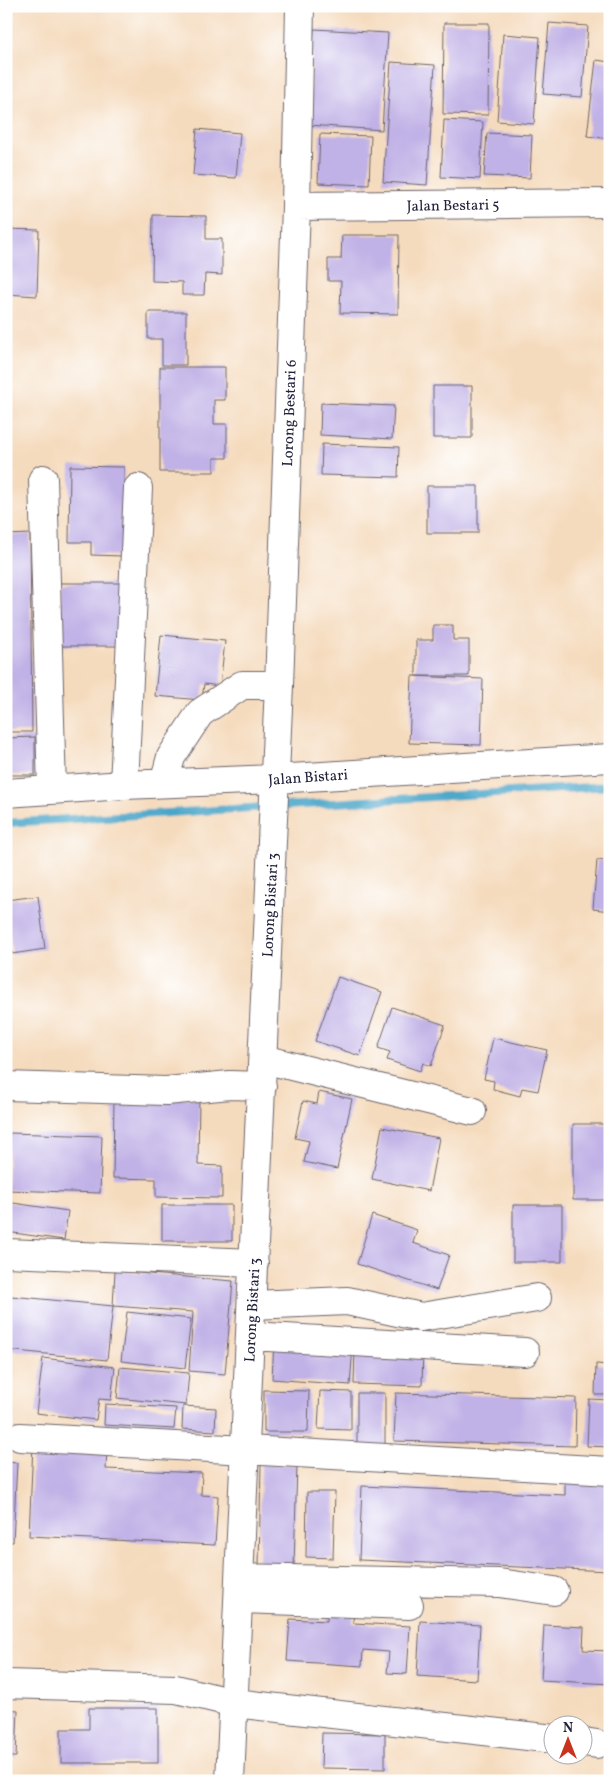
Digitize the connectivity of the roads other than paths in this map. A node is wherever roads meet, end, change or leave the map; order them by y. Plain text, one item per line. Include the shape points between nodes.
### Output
1 (300, 15) edge
2 (610, 203) edge
3 (296, 206) junction
4 (43, 479) dead end
5 (138, 488) dead end
6 (279, 685) junction
7 (610, 758) edge
8 (164, 784) junction
9 (124, 785) junction
10 (52, 790) junction
11 (275, 790) junction
12 (6, 793) edge
13 (263, 1059) junction
14 (6, 1086) edge
15 (262, 1086) junction
16 (472, 1111) dead end
17 (6, 1253) edge
18 (254, 1262) junction
19 (537, 1298) dead end
20 (252, 1305) junction
21 (251, 1336) junction
22 (525, 1352) dead end
23 (20, 1437) dead end
24 (246, 1450) junction
25 (610, 1471) edge
26 (240, 1589) junction
27 (554, 1590) dead end
28 (409, 1606) dead end
29 (6, 1684) edge
30 (234, 1703) junction
31 (544, 1738) edge
32 (230, 1781) edge

1 - 3 street, Lorong Bestari 6
2 - 3 street, Jalan Bestari 5
3 - 6 street, Lorong Bestari 6
4 - 10 street
5 - 9 street
6 - 8 street via 242,685 200,713 171,757
6 - 11 street, Lorong Bestari 6
7 - 11 street, Jalan Bistari
8 - 9 street, Jalan Bistari
8 - 11 street, Jalan Bistari
9 - 10 street, Jalan Bistari
10 - 12 street, Jalan Bistari
11 - 13 street, Lorong Bistari 3
13 - 15 street, Lorong Bistari 3
13 - 16 street
14 - 15 street via 166,1091 230,1085
15 - 18 street, Lorong Bistari 3
17 - 18 street
18 - 20 street, Lorong Bistari 3
19 - 20 street via 421,1317 347,1301
20 - 21 street, Lorong Bistari 3
21 - 22 street
21 - 24 street, Lorong Bistari 3
23 - 24 street
24 - 25 street
24 - 26 street, Lorong Bistari 3
26 - 27 street via 499,1583
26 - 28 street
26 - 30 street, Lorong Bistari 3
29 - 30 street via 176,1689
30 - 31 street
30 - 32 street, Lorong Bistari 3

